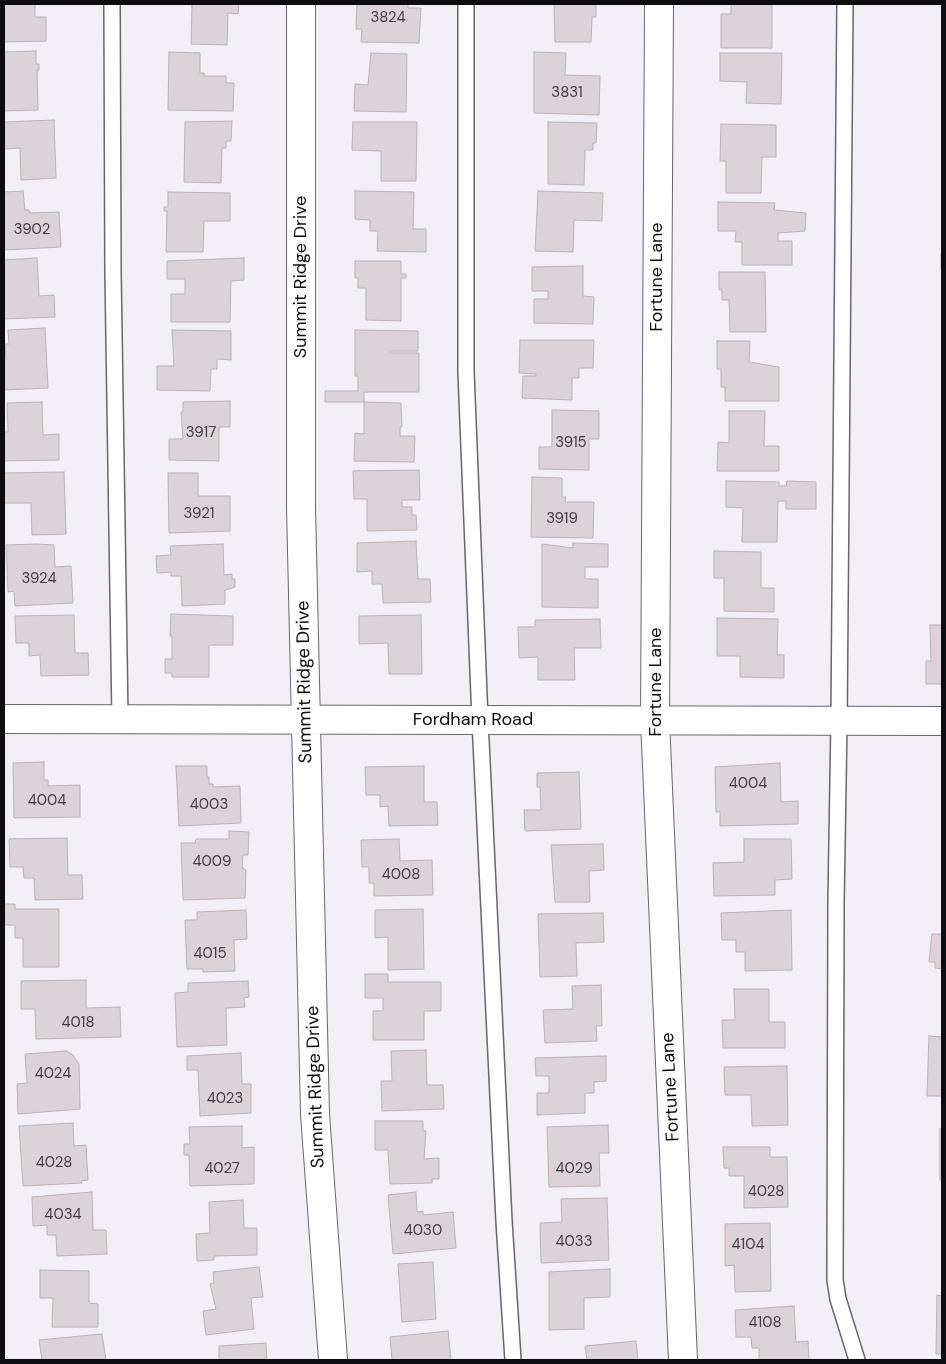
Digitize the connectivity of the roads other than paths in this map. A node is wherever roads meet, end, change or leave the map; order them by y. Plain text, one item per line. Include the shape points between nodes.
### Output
1 (112, 4) edge
2 (301, 4) edge
3 (466, 4) edge
4 (659, 4) edge
5 (844, 4) edge
6 (4, 719) edge
7 (120, 719) junction
8 (306, 719) junction
9 (480, 720) junction
10 (655, 720) junction
11 (839, 721) junction
12 (942, 721) edge
13 (333, 1360) edge
14 (512, 1360) edge
15 (683, 1360) edge
16 (857, 1360) edge

1 - 7 lane
2 - 8 street, Summit Ridge Drive via 301,508
3 - 9 lane via 466,372
4 - 10 street, Fortune Lane
5 - 11 lane
6 - 7 street, Fordham Road
7 - 8 street, Fordham Road
8 - 9 street, Fordham Road
8 - 13 street, Summit Ridge Drive via 315,1114
9 - 10 street, Fordham Road
9 - 14 lane
10 - 11 street, Fordham Road
10 - 15 street, Fortune Lane
11 - 12 street, Fordham Road
11 - 16 lane via 835,1280

